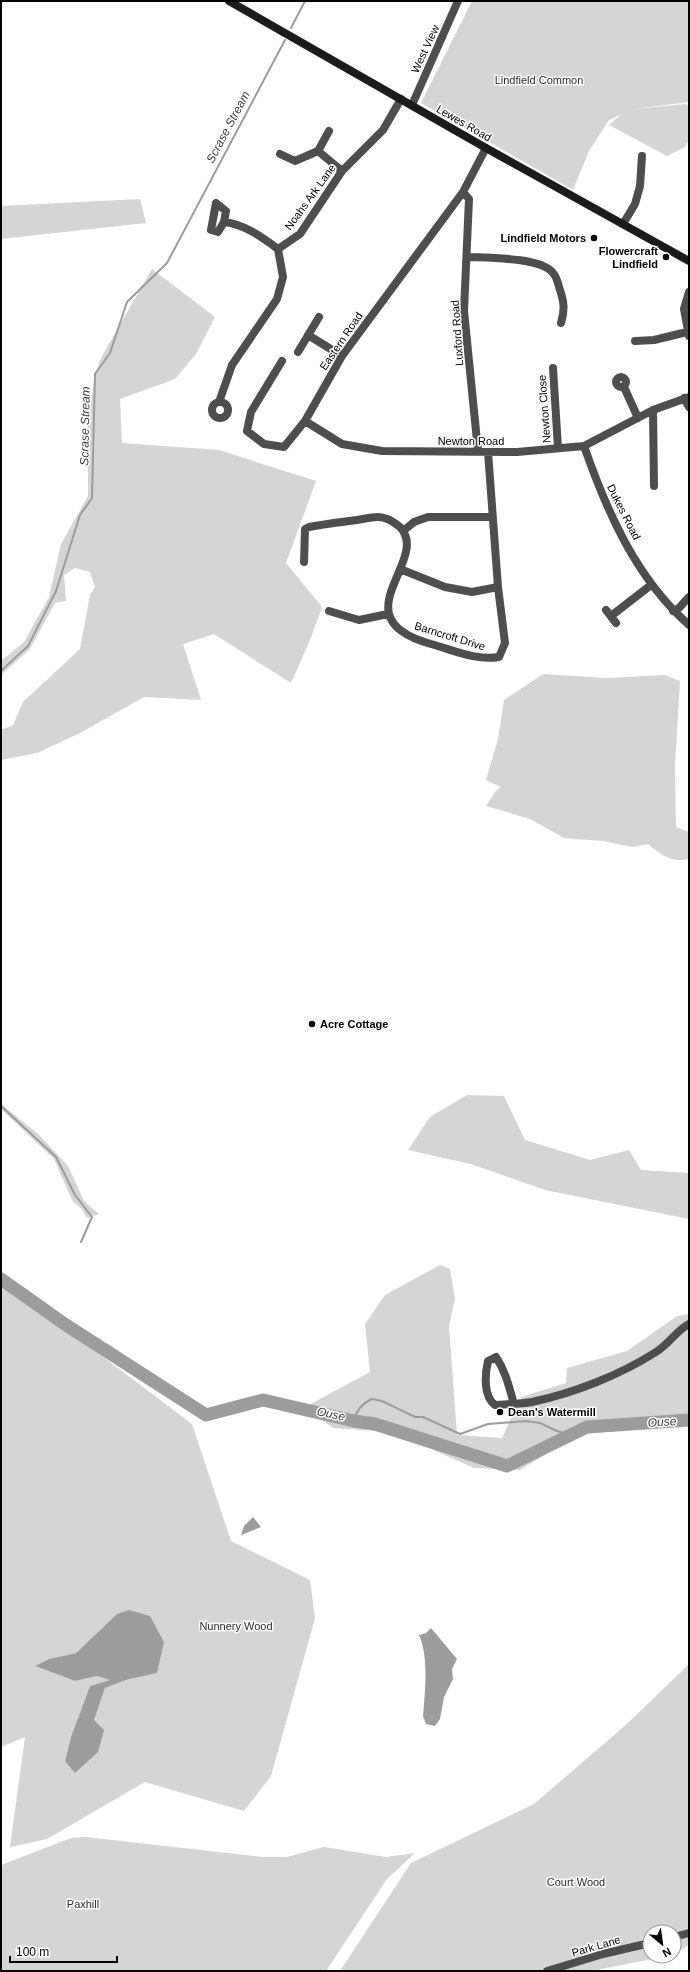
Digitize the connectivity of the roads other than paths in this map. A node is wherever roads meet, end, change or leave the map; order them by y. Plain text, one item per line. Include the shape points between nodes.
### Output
1 (229, 1) edge
2 (458, 1) edge
3 (401, 99) junction
4 (412, 105) junction
5 (329, 131) dead end
6 (486, 148) junction
7 (318, 151) junction
8 (280, 154) dead end
9 (639, 159) dead end
10 (342, 171) junction
11 (463, 192) junction
12 (224, 222) dead end
13 (623, 224) junction
14 (278, 249) junction
15 (467, 257) junction
16 (689, 261) edge
17 (689, 292) edge
18 (319, 317) dead end
19 (561, 323) dead end
20 (688, 334) edge
21 (308, 335) junction
22 (635, 341) dead end
23 (298, 352) dead end
24 (342, 356) junction
25 (282, 361) dead end
26 (552, 368) dead end
27 (624, 387) dead end
28 (687, 398) edge
29 (219, 402) dead end
30 (689, 407) edge
31 (653, 410) junction
32 (638, 418) junction
33 (305, 421) junction
34 (584, 446) junction
35 (558, 448) junction
36 (478, 452) junction
37 (488, 452) junction
38 (654, 486) dead end
39 (492, 517) junction
40 (403, 531) junction
41 (304, 562) dead end
42 (400, 569) junction
43 (651, 585) junction
44 (498, 587) junction
45 (689, 597) edge
46 (329, 611) dead end
47 (677, 612) junction
48 (388, 614) junction
49 (611, 616) dead end
50 (689, 625) edge
51 (689, 1324) edge
52 (514, 1404) junction
53 (642, 1945) edge
54 (547, 1971) edge

1 - 3 main road, Lewes Road
2 - 4 street, West View
3 - 4 main road, Lewes Road
3 - 10 street, Noahs Ark Lane via 383,130
4 - 6 main road, Lewes Road
5 - 7 street
6 - 11 street, Eastern Road
6 - 13 main road, Lewes Road
7 - 8 street via 295,161
7 - 10 street
9 - 13 street via 640,186 635,204
10 - 14 street, Noahs Ark Lane via 300,234
11 - 15 street, Luxford Road via 469,199
11 - 24 street, Eastern Road
12 - 14 street via 233,223 262,236
13 - 16 main road, Lewes Road
14 - 29 street via 283,277 277,299 232,365
15 - 19 street via 518,260 545,266 556,278 564,305
15 - 36 street, Luxford Road via 464,311
17 - 20 street via 684,309
18 - 21 street
20 - 22 street
21 - 23 street
21 - 24 street
24 - 33 street, Eastern Road
25 - 33 street, Eastern Road via 251,412 247,431 264,444 284,447
26 - 35 street, Newton Close
27 - 32 street
28 - 30 street
28 - 31 street, Newton Road
31 - 32 street, Newton Road
31 - 38 street
32 - 34 street, Newton Road
33 - 36 street, Newton Road via 342,444 382,451
34 - 35 street, Newton Road
34 - 43 street, Dukes Road via 597,484 616,526
35 - 37 street, Newton Road
36 - 37 street, Newton Road
37 - 39 street, Barncroft Drive
39 - 40 street via 428,517 414,522
39 - 44 street, Barncroft Drive
40 - 41 street via 395,522 379,517 308,527
40 - 42 street via 406,540
42 - 44 street via 445,587 472,592
42 - 48 street via 392,591
43 - 47 street, Dukes Road
43 - 49 street
44 - 48 street, Barncroft Drive via 505,643 499,656 486,659 418,640 402,632 393,624
45 - 47 street
46 - 48 street via 359,620
47 - 50 street, Dukes Road
51 - 52 street via 658,1350 625,1369 551,1396
52 - 52 street via 495,1405 490,1401 486,1388 486,1370 488,1361 496,1357
53 - 54 street, Park Lane

